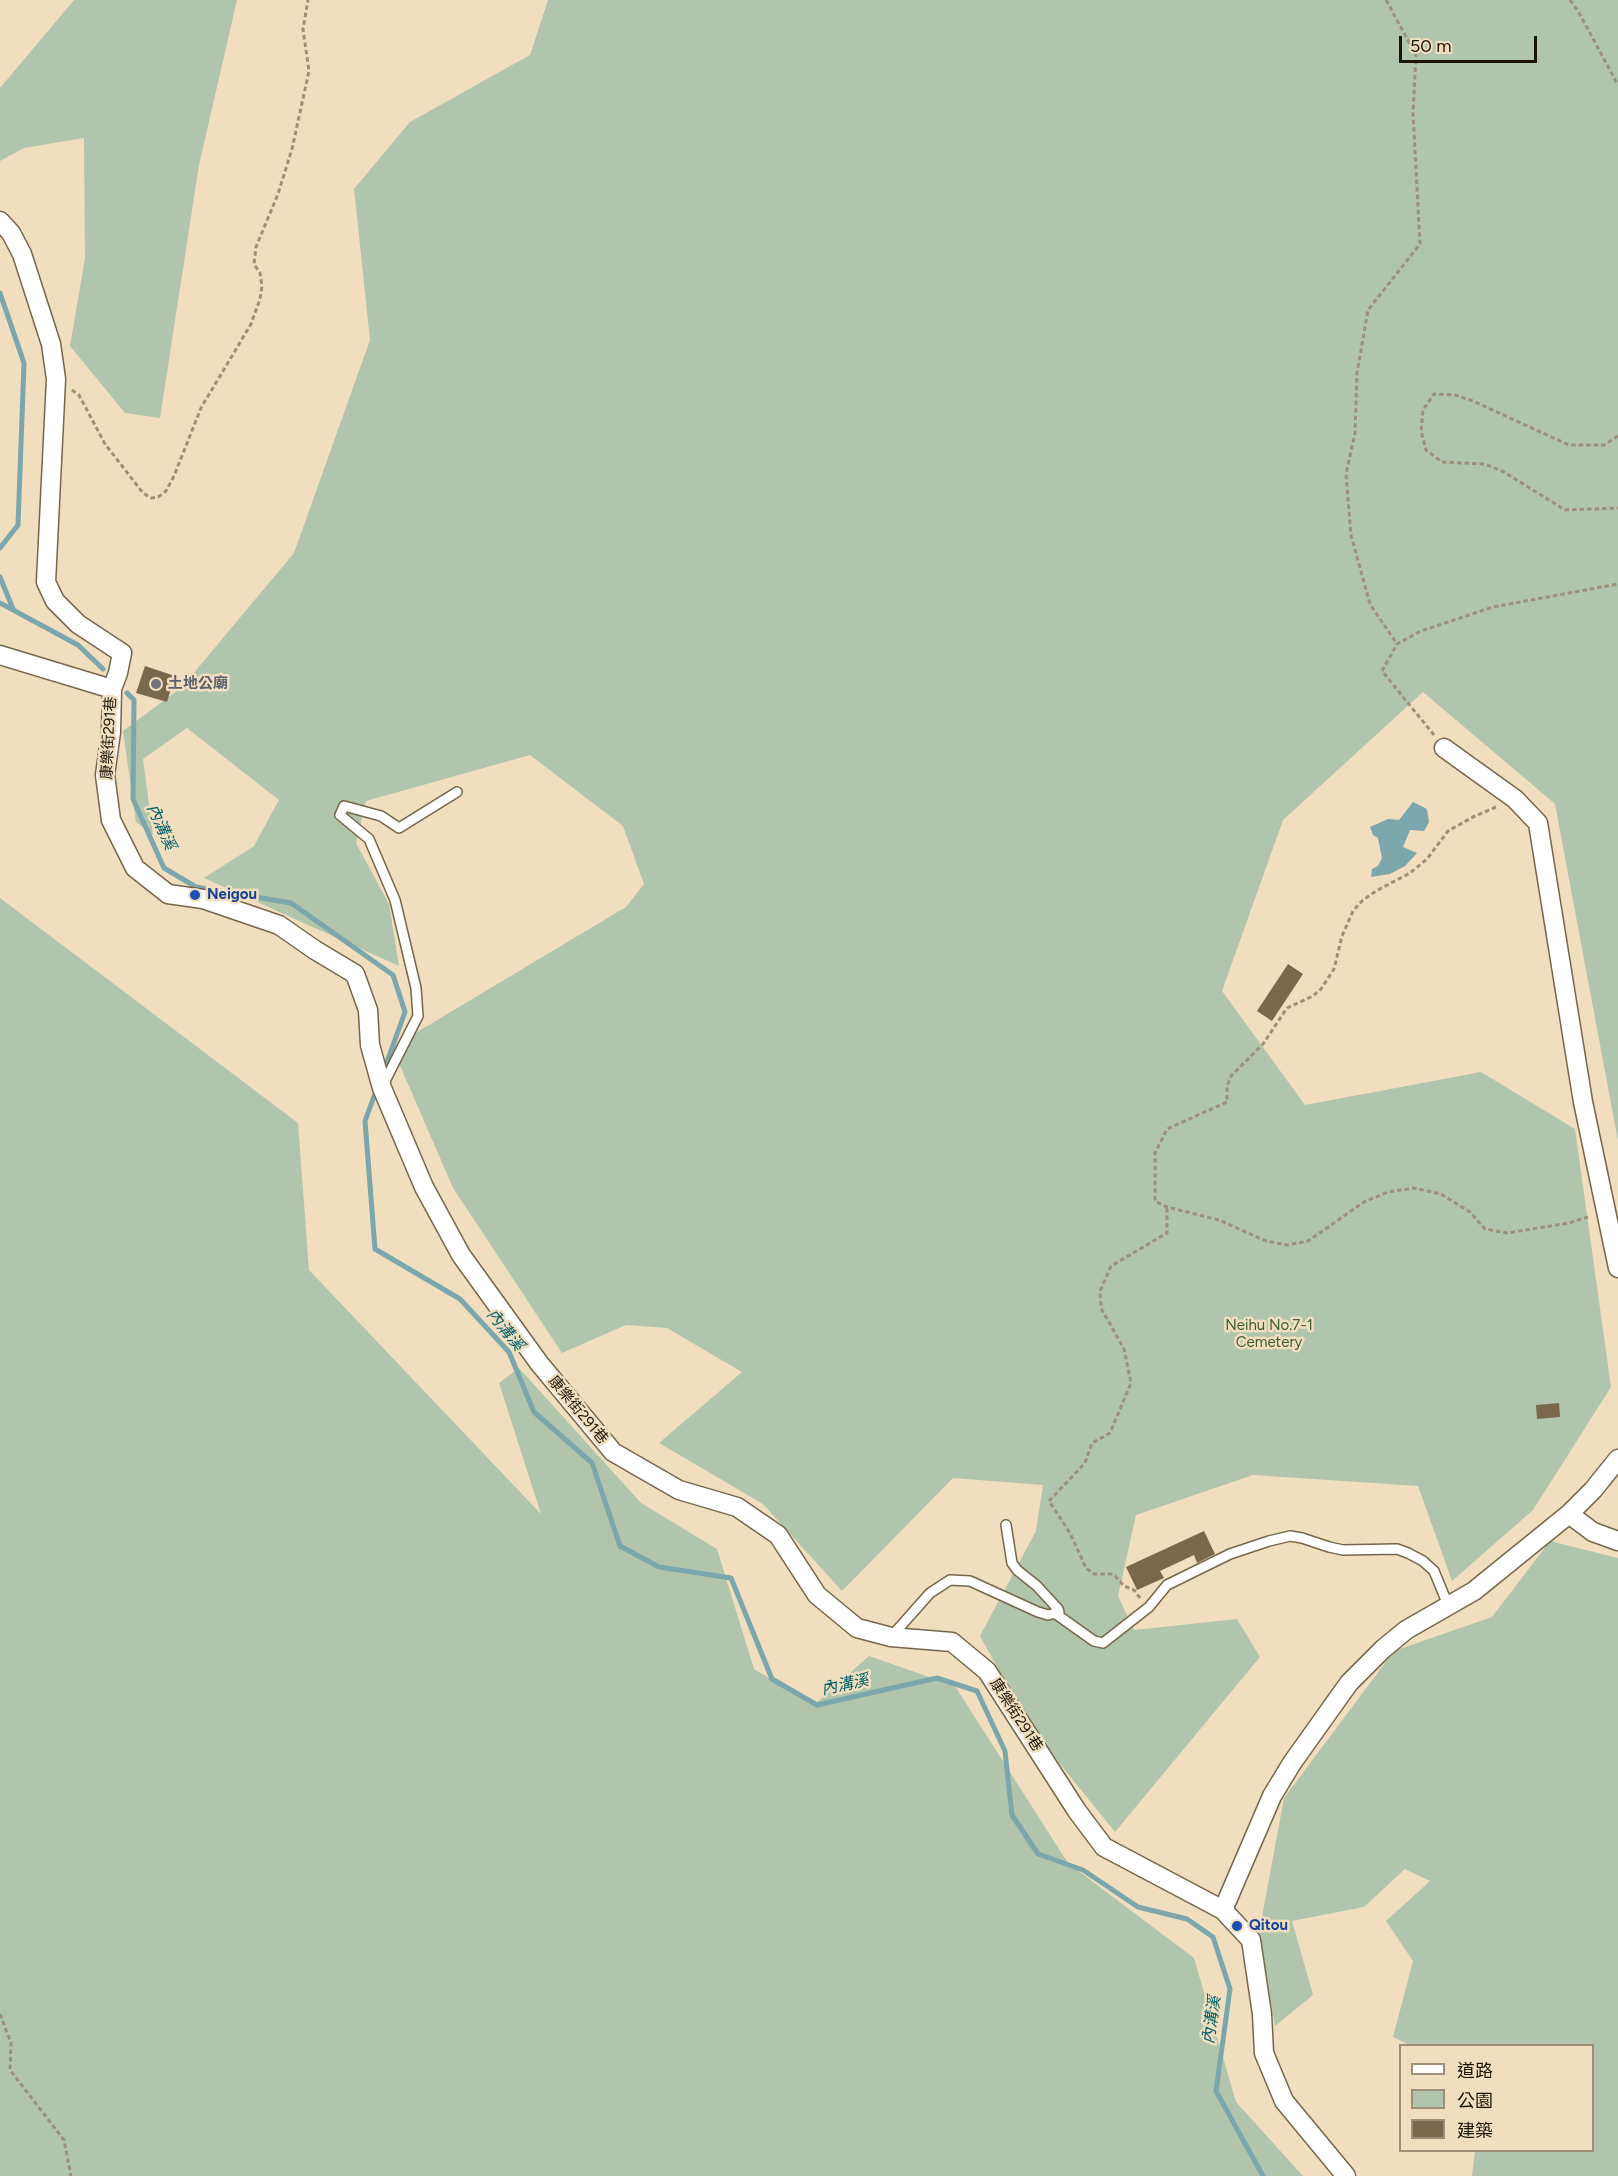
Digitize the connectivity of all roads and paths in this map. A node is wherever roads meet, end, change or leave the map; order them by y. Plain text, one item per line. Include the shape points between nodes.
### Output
1 (308, 0) edge
2 (1386, 0) edge
3 (1570, 0) edge
4 (1618, 85) edge
5 (0, 221) edge
6 (56, 379) junction
7 (1618, 436) edge
8 (1618, 508) edge
9 (1618, 584) edge
10 (1397, 644) junction
11 (0, 655) edge
12 (112, 688) junction
13 (1444, 748) joint
14 (457, 792) dead end
15 (1515, 800) junction
16 (382, 1088) junction
17 (1167, 1206) junction
18 (1606, 1210) junction
19 (1618, 1268) edge
20 (1618, 1459) edge
21 (1569, 1514) junction
22 (1006, 1525) dead end
23 (1618, 1541) edge
24 (1167, 1585) junction
25 (1448, 1605) junction
26 (1056, 1614) junction
27 (891, 1637) junction
28 (1223, 1910) junction
29 (0, 2014) edge
30 (71, 2176) edge
31 (1346, 2176) edge

1 - 6 path via 303,29 309,71 292,149 256,247 254,264 260,273 260,299 251,324 201,408 166,491 151,498 143,493 105,444 79,395
2 - 10 path via 1416,55 1413,113 1419,244 1368,310 1357,372 1355,433 1346,474 1351,535 1370,604
3 - 4 path
5 - 6 street via 22,254 51,344
6 - 12 street via 46,582 55,601 78,624 122,653
7 - 8 path via 1604,446 1569,445 1473,401 1434,394 1423,410 1421,431 1426,450 1442,462 1485,464 1503,471 1565,510
9 - 10 path via 1493,607 1421,631
10 - 13 path via 1382,671
11 - 12 street, 康樂街291巷
12 - 16 street, 康樂街291巷 via 105,775 111,820 135,867 168,894 203,899 279,925 355,974 368,1010 370,1045
13 - 15 street
14 - 16 lane via 399,828 381,816 344,806 340,815 369,839 395,900 416,988 418,1016
15 - 17 path via 1448,831 1427,859 1363,900 1353,911 1334,969 1321,989 1287,1008 1263,1044 1231,1076 1227,1102 1167,1129 1155,1153 1155,1201
15 - 18 street via 1538,823 1583,1102
16 - 27 street, 康樂街291巷 via 424,1187 461,1255 539,1363 613,1452 679,1490 736,1507 778,1535 818,1596 857,1628
17 - 18 path via 1287,1245 1308,1241 1364,1202 1388,1192 1414,1188 1441,1194 1470,1212 1485,1229 1507,1233 1569,1223
17 - 24 path via 1167,1233 1111,1266 1100,1290 1101,1308 1124,1349 1131,1383 1110,1433 1092,1443 1084,1463 1049,1501 1086,1568 1094,1574 1115,1576 1139,1598
18 - 19 street
20 - 21 street
21 - 23 street via 1593,1532
21 - 25 street via 1474,1591
22 - 26 lane via 1012,1563 1058,1609
24 - 25 lane via 1230,1554 1290,1536 1343,1550 1397,1549 1408,1553 1434,1571
24 - 26 lane via 1149,1606 1103,1643 1094,1641
25 - 28 street via 1383,1648 1349,1683 1272,1796
26 - 27 lane via 1038,1612 970,1581 950,1580 930,1593
27 - 28 street, 康樂街291巷 via 952,1642 987,1671 1104,1847
28 - 31 street, 康樂街291巷 via 1251,1940 1264,2053 1284,2101
29 - 30 path via 11,2043 10,2070 64,2140

